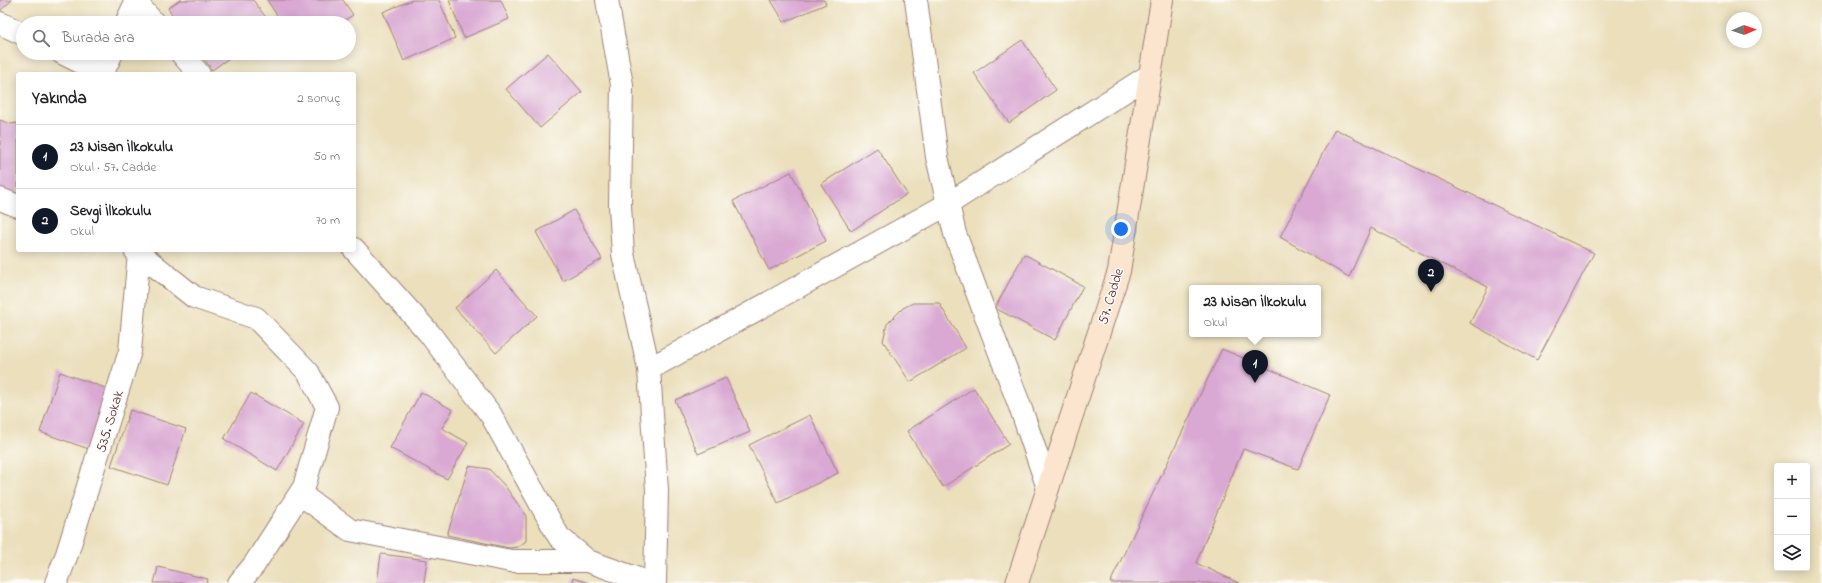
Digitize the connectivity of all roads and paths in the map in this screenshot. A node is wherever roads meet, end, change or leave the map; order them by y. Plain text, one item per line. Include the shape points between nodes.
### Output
1 (607, 0) edge
2 (916, 0) edge
3 (1162, 0) edge
4 (137, 1) edge
5 (130, 16) edge
6 (149, 16) edge
7 (0, 22) edge
8 (16, 30) edge
9 (75, 60) edge
10 (109, 60) edge
11 (187, 60) edge
12 (98, 72) edge
13 (103, 72) edge
14 (197, 72) edge
15 (1150, 75) junction
16 (0, 199) edge
17 (948, 204) junction
18 (16, 205) edge
19 (356, 251) edge
20 (137, 252) edge
21 (138, 252) edge
22 (649, 369) junction
23 (1048, 488) junction
24 (300, 494) junction
25 (588, 560) junction
26 (56, 583) edge
27 (239, 583) edge
28 (650, 583) edge
29 (655, 583) edge
30 (1017, 583) edge

1 - 22 street via 622,85 620,206 623,254
2 - 17 street via 937,157
3 - 15 street, 57. Cadde
4 - 5 street
4 - 6 street
7 - 8 street
9 - 12 street
10 - 13 street
11 - 14 street
15 - 17 street
15 - 23 street, 57. Cadde via 1119,271
16 - 18 street
17 - 22 street
17 - 23 street via 955,234
19 - 25 street via 429,333 486,409 559,537
20 - 26 street, 535. Sokak via 130,351
21 - 24 street via 194,297 256,318 308,372 328,407
22 - 29 street via 657,490
23 - 30 street, 57. Cadde
24 - 25 street via 350,530 511,560
24 - 27 street
25 - 28 street

